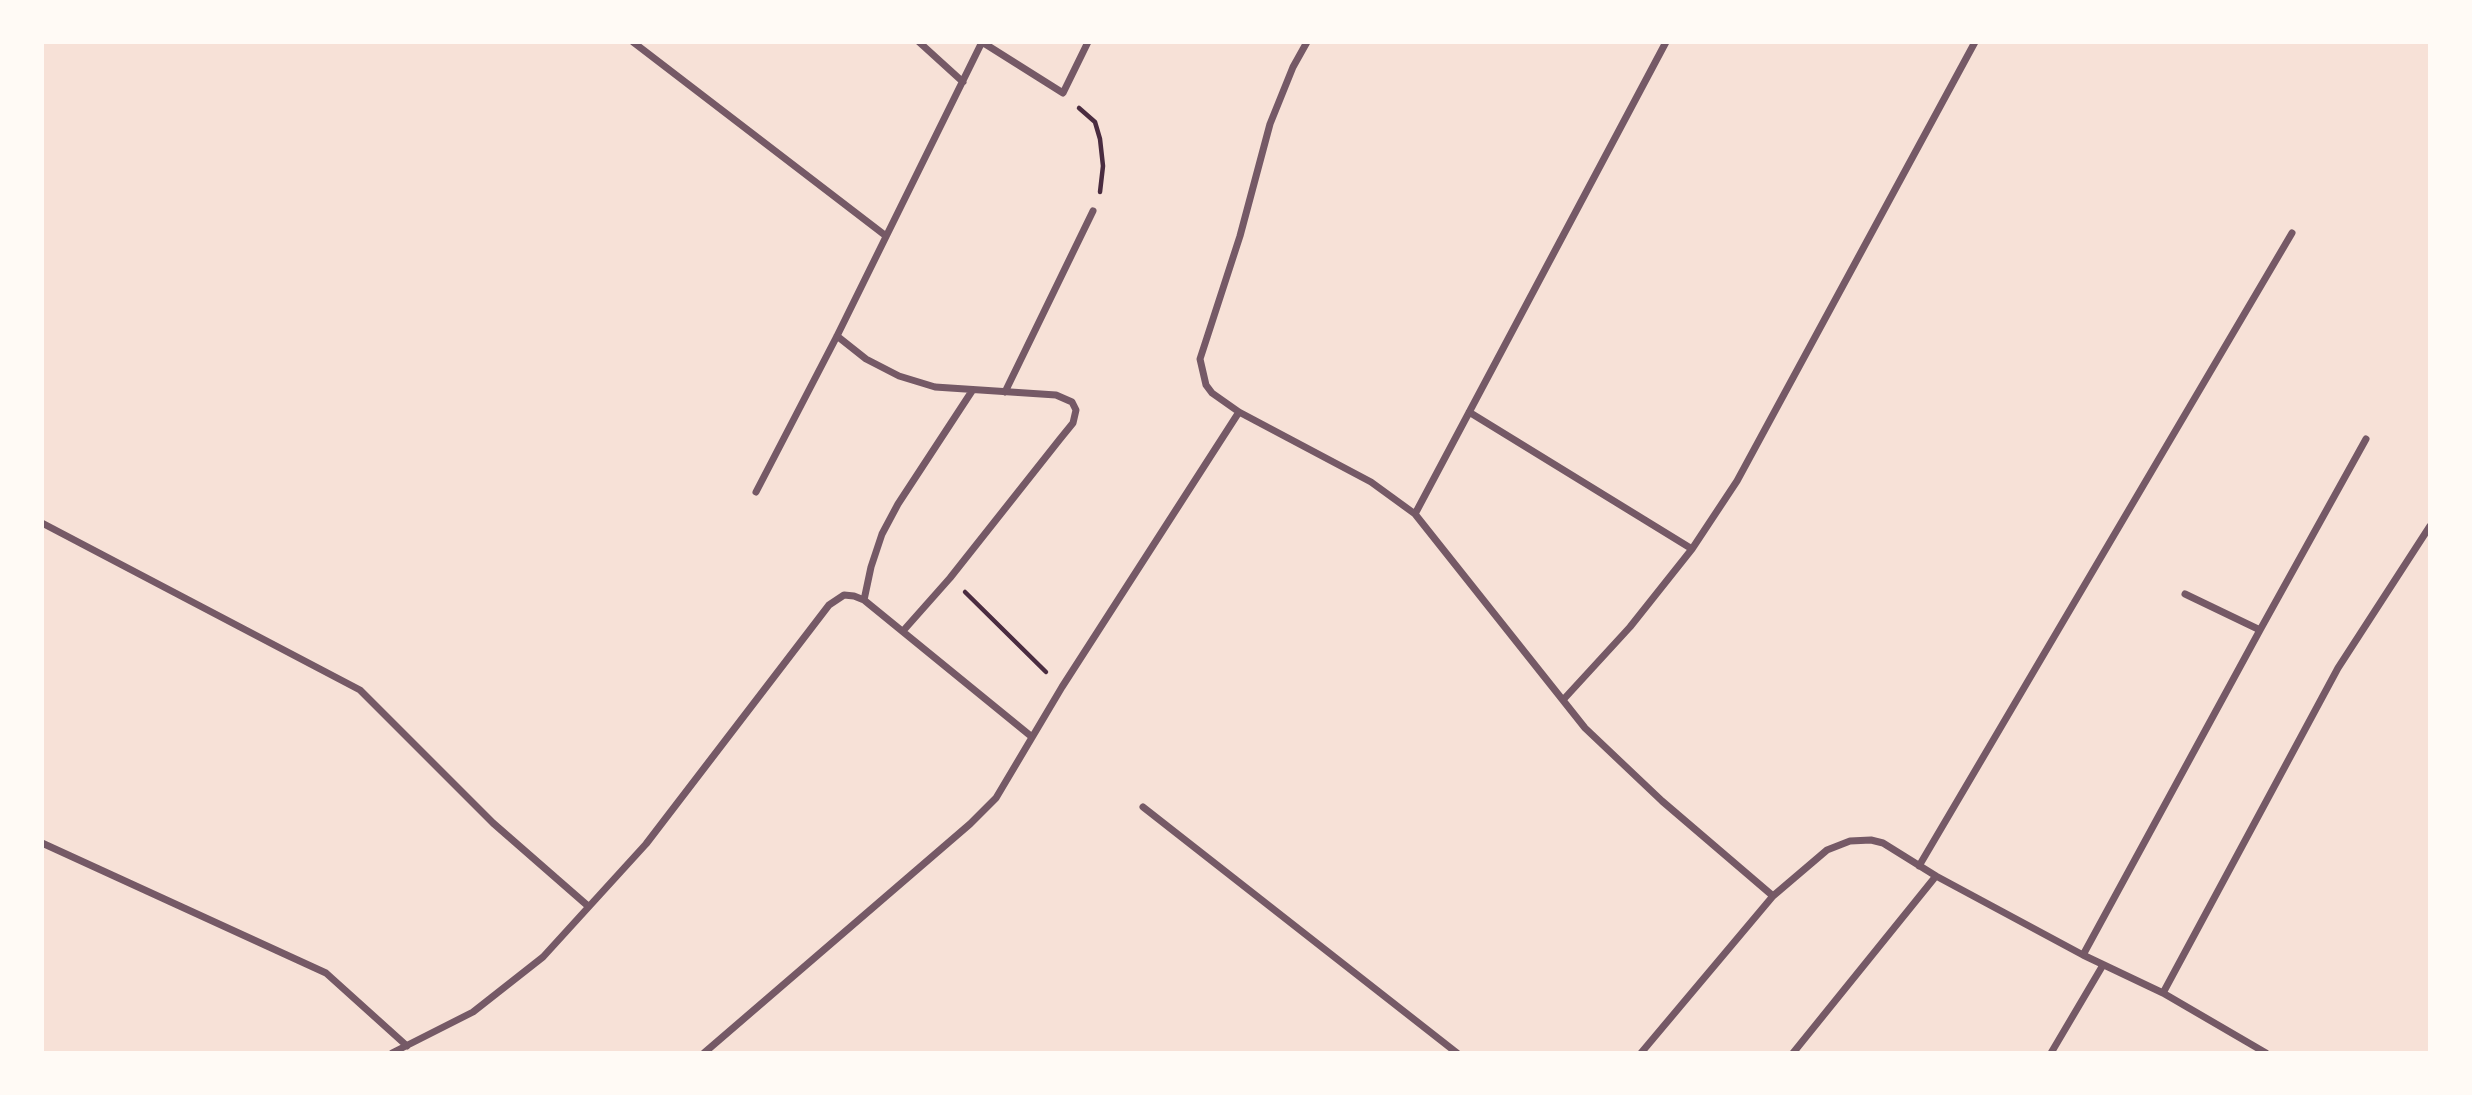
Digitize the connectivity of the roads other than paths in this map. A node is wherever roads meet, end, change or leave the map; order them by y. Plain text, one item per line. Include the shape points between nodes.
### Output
1 (633, 42) edge
2 (919, 42) edge
3 (982, 42) edge
4 (1088, 42) edge
5 (1307, 42) edge
6 (1666, 42) edge
7 (1975, 42) edge
8 (963, 82) junction
9 (1093, 211) road end
10 (2292, 233) dead end
11 (886, 236) junction
12 (837, 336) junction
13 (972, 391) junction
14 (1005, 391) junction
15 (1239, 412) junction
16 (1469, 412) junction
17 (2366, 439) dead end
18 (756, 492) dead end
19 (1415, 514) junction
20 (42, 523) edge
21 (2430, 526) edge
22 (1692, 549) junction
23 (2185, 594) dead end
24 (864, 600) junction
25 (2259, 630) junction
26 (903, 631) junction
27 (1563, 700) junction
28 (1032, 737) junction
29 (1143, 807) dead end
30 (42, 843) edge
31 (1919, 866) junction
32 (1936, 876) junction
33 (1773, 895) junction
34 (588, 906) junction
35 (2083, 955) junction
36 (2103, 965) junction
37 (2163, 993) junction
38 (407, 1046) junction
39 (707, 1050) edge
40 (392, 1053) edge
41 (717, 1053) edge
42 (1457, 1053) edge
43 (1641, 1053) edge
44 (1793, 1053) edge
45 (2051, 1053) edge
46 (2266, 1053) edge

1 - 11 street
2 - 8 street
3 - 4 street via 1063,93
3 - 8 street
5 - 15 street via 1270,124 1200,359 1206,385
6 - 16 street
7 - 22 street via 1737,481
8 - 11 street
9 - 14 street
10 - 31 street
11 - 12 street
12 - 13 street via 866,359 899,376 935,387
12 - 18 street
13 - 14 street
13 - 24 street via 898,504 871,567
14 - 26 street via 1065,398 1074,405 1076,417
15 - 19 street via 1371,482
15 - 28 street
16 - 19 street
16 - 22 street
17 - 25 street
19 - 27 street
20 - 34 street via 360,690 492,822
21 - 37 street via 2338,668
22 - 27 street via 1630,627
23 - 25 street
24 - 26 street
24 - 34 street via 844,595 829,605 646,845
25 - 35 street
26 - 28 street
27 - 33 street via 1585,728 1661,801
28 - 39 street via 996,798 970,824
29 - 42 street
30 - 38 street via 326,973
31 - 32 street
31 - 33 street via 1883,843 1850,841 1827,849
32 - 35 street
32 - 44 street
33 - 43 street
34 - 38 street via 543,957 493,997
35 - 36 street
36 - 37 street
36 - 45 street
37 - 46 street
38 - 40 street
39 - 41 street

